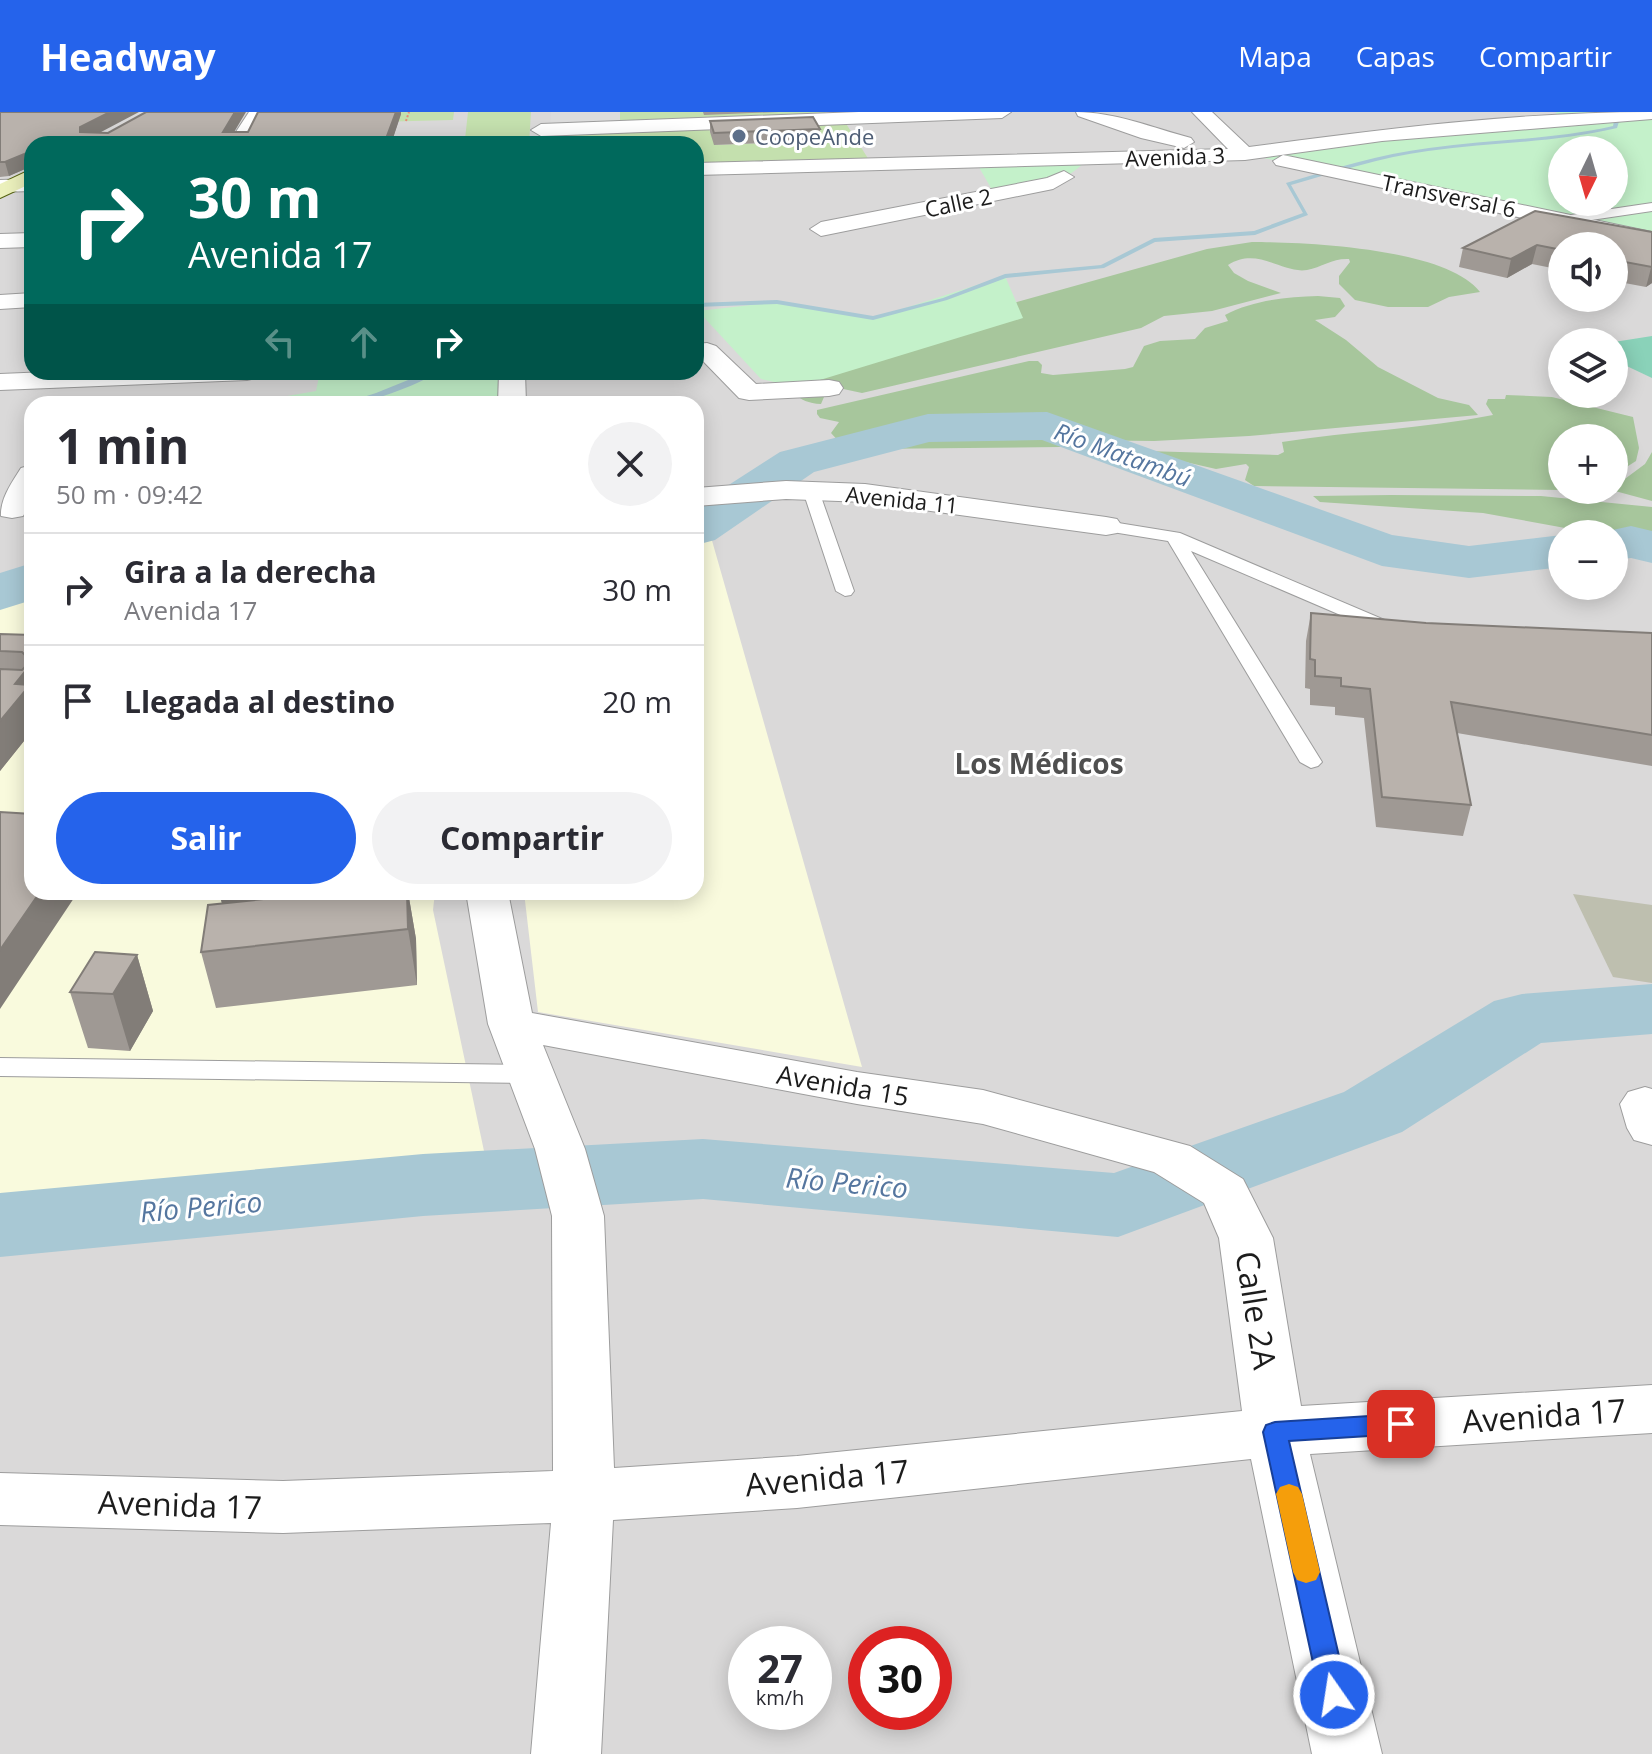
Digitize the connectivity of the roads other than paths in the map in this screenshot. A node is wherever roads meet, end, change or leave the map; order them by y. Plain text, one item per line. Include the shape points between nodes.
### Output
1 (258, 112) edge
2 (1002, 112) edge
3 (1085, 112) edge
4 (1201, 112) edge
5 (1652, 113) edge
6 (1554, 116) edge
7 (1361, 120) dead end
8 (542, 129) edge
9 (1382, 135) junction
10 (243, 136) edge
11 (1245, 154) junction
12 (1088, 158) junction
13 (704, 169) edge
14 (1652, 207) edge
15 (1564, 220) junction
16 (821, 229) dead end
17 (1652, 239) edge
18 (24, 240) edge
19 (0, 241) edge
20 (24, 300) edge
21 (0, 302) edge
22 (704, 351) edge
23 (27, 380) edge
24 (0, 382) edge
25 (829, 388) dead end
26 (20, 478) edge
27 (798, 491) junction
28 (711, 496) edge
29 (12, 509) dead end
30 (1106, 526) joint
31 (1174, 537) junction
32 (845, 591) dead end
33 (1415, 639) edge
34 (1311, 762) dead end
35 (488, 900) edge
36 (511, 1024) junction
37 (0, 1067) edge
38 (529, 1074) junction
39 (1225, 1192) joint
40 (1652, 1409) edge
41 (1275, 1432) junction
42 (584, 1496) junction
43 (0, 1499) edge
44 (566, 1754) edge
45 (1347, 1754) edge

1 - 10 street
2 - 8 street
3 - 11 street via 1148,134
4 - 11 street
5 - 6 street, Avenida 3
6 - 9 street, Avenida 3
7 - 9 street
9 - 11 street, Avenida 3
11 - 12 street, Avenida 3
11 - 15 street, Transversal 6
12 - 13 street, Avenida 3
12 - 16 street, Calle 2 via 1077,171 1053,183
14 - 15 lane
15 - 17 street, Transversal 6
18 - 19 street
20 - 21 street
22 - 25 street via 749,392
23 - 24 street
26 - 29 street
27 - 28 street, Avenida 11
27 - 30 street, Avenida 11 via 865,493
27 - 32 lane
30 - 31 lane
31 - 33 lane
31 - 34 lane
35 - 36 street
36 - 38 street
36 - 39 street, Avenida 15 via 983,1107 1172,1159
37 - 38 lane
38 - 42 street via 560,1149 578,1216
39 - 41 street, Calle 2A via 1246,1238
40 - 41 street, Avenida 17
41 - 42 street, Avenida 17 via 812,1480
41 - 45 street
42 - 43 street, Avenida 17 via 283,1507
42 - 44 street

